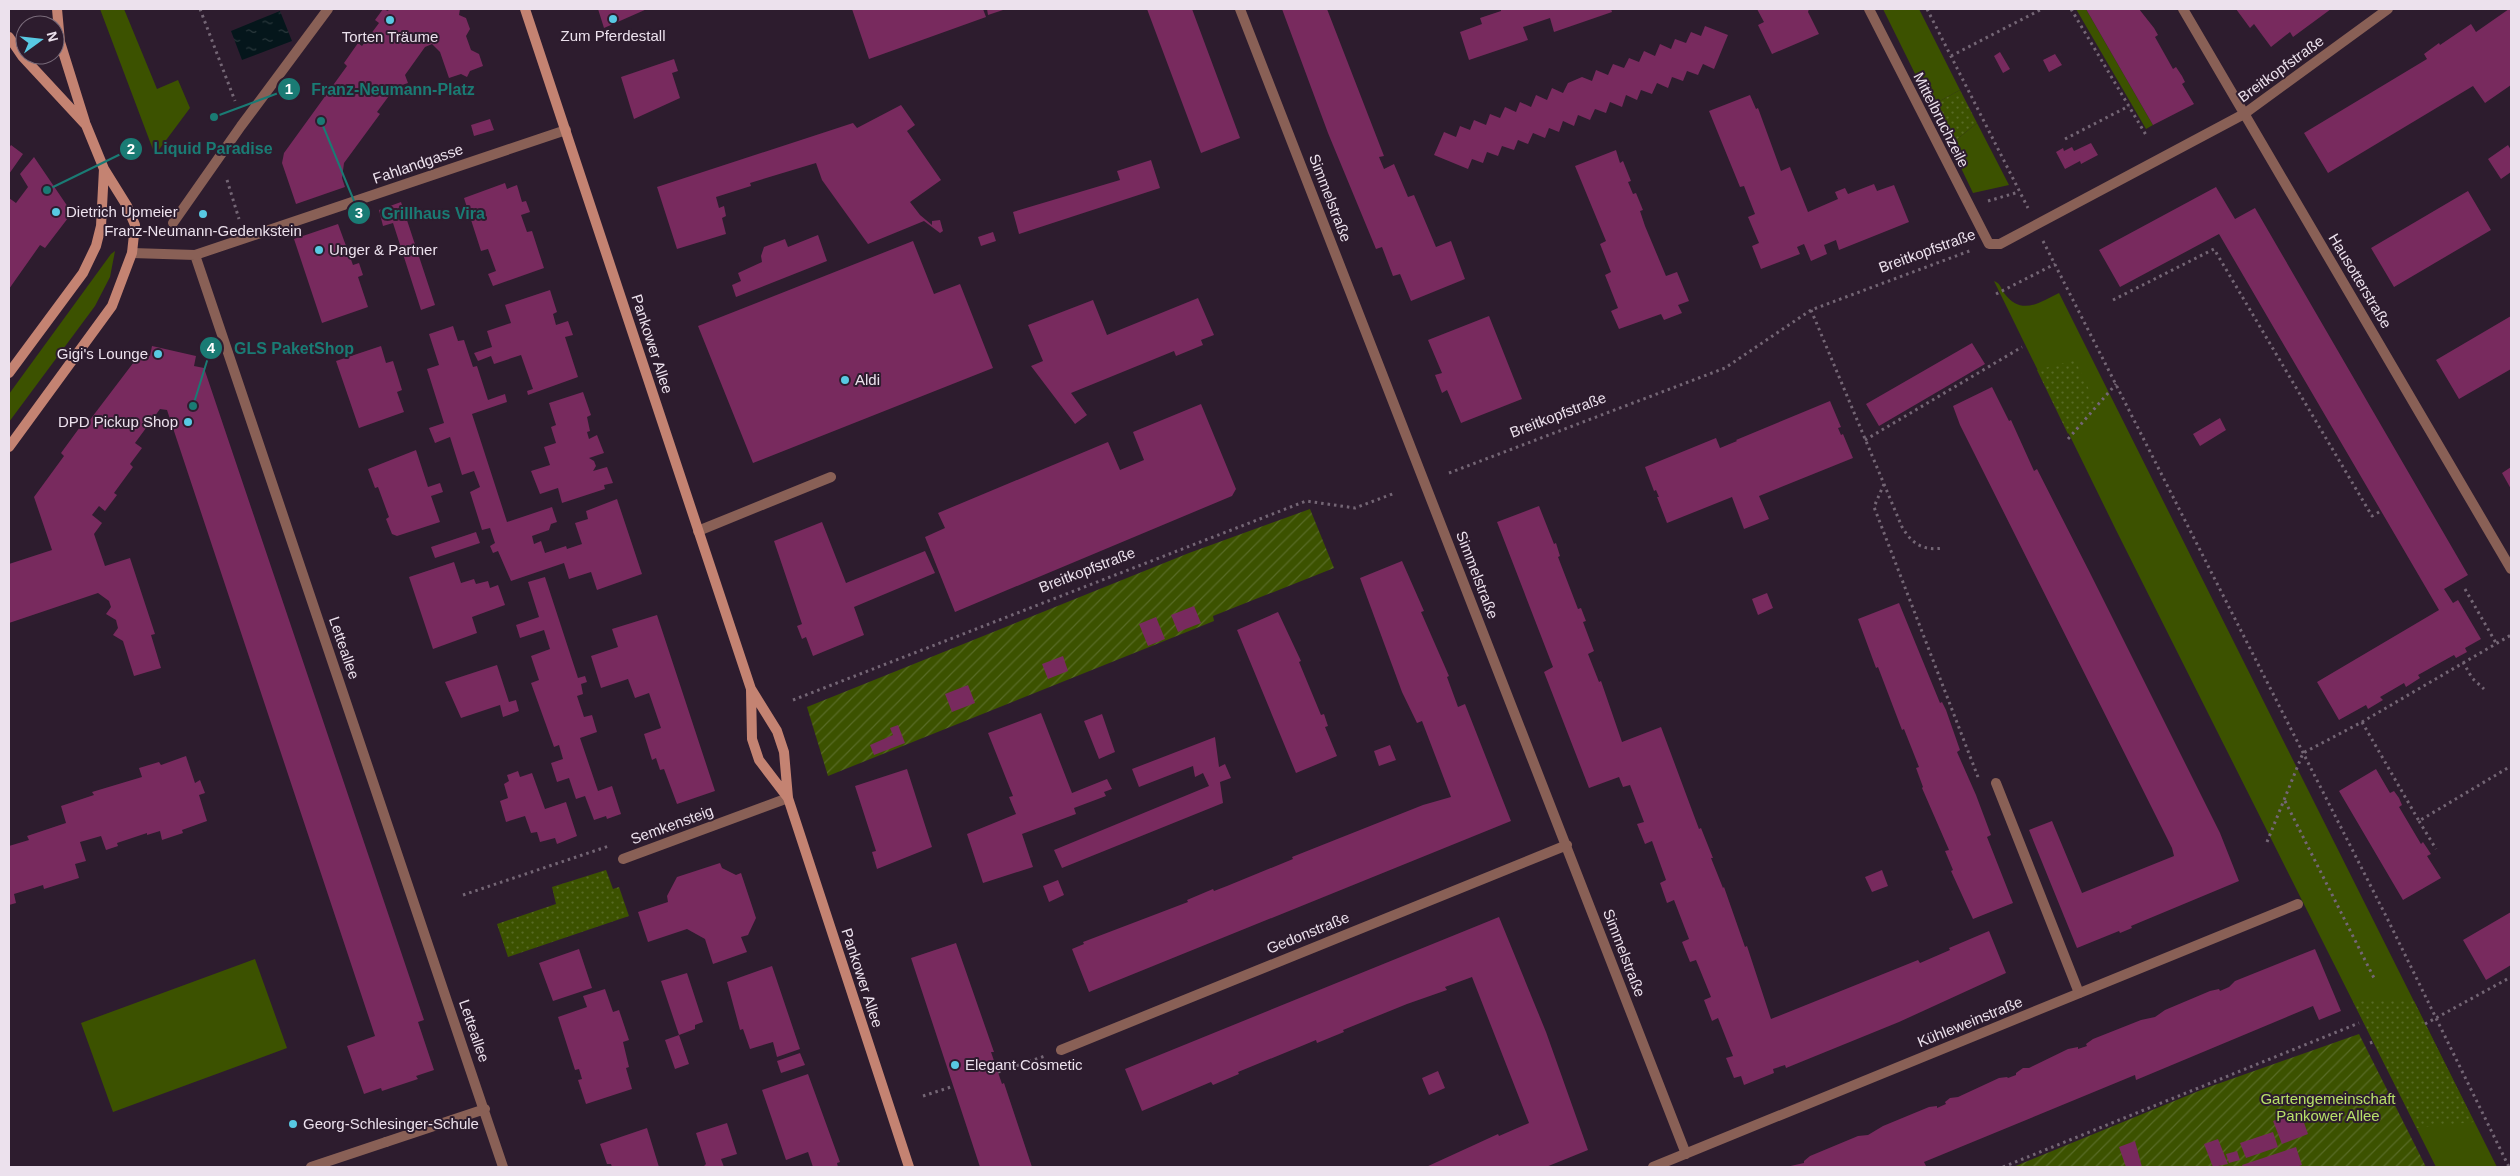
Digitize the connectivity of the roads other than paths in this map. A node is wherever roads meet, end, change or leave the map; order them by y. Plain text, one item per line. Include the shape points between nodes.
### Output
1 (57, 9) edge
2 (328, 9) edge
3 (525, 9) edge
4 (1240, 9) edge
5 (1869, 9) edge
6 (2183, 9) edge
7 (2388, 9) edge
8 (9, 37) edge
9 (2244, 114) junction
10 (86, 125) junction
11 (566, 130) junction
12 (104, 169) junction
13 (172, 223) dead end
14 (1989, 244) joint
15 (132, 254) junction
16 (195, 255) junction
17 (9, 373) edge
18 (9, 447) edge
19 (831, 477) dead end
20 (698, 531) junction
21 (2511, 569) edge
22 (751, 689) junction
23 (1996, 783) dead end
24 (788, 798) junction
25 (1567, 845) junction
26 (623, 858) road end
27 (2298, 904) dead end
28 (2079, 993) junction
29 (1060, 1050) road end
30 (484, 1109) junction
31 (1686, 1154) junction
32 (311, 1167) edge
33 (503, 1167) edge
34 (909, 1167) edge
35 (1653, 1167) edge

1 - 10 street via 60,42
2 - 13 street
3 - 11 street, Pankower Allee
4 - 25 street, Simmelstraße
5 - 14 street, Mittelbruchzeile
6 - 9 street, Hausotterstraße
7 - 9 street, Breitkopfstraße
8 - 10 street via 22,56
9 - 14 street, Breitkopfstraße via 2000,244
9 - 21 street, Hausotterstraße
10 - 12 street
11 - 16 street, Fahlandgasse
11 - 20 street, Pankower Allee
12 - 15 street via 127,206 134,225
12 - 17 street via 101,226 96,246 83,273
15 - 16 street
15 - 18 street via 112,306
16 - 30 street, Letteallee
19 - 20 street
20 - 22 street, Pankower Allee
22 - 24 street, Pankower Allee via 777,731 784,752
22 - 24 street, Pankower Allee via 752,739 758,760
23 - 28 street
24 - 26 street, Semkensteig
24 - 34 street, Pankower Allee
25 - 29 street, Gedonstraße
25 - 31 street, Simmelstraße
27 - 28 street, Kühleweinstraße
28 - 31 street, Kühleweinstraße
30 - 32 street
30 - 33 street, Letteallee
31 - 35 street, Kühleweinstraße

